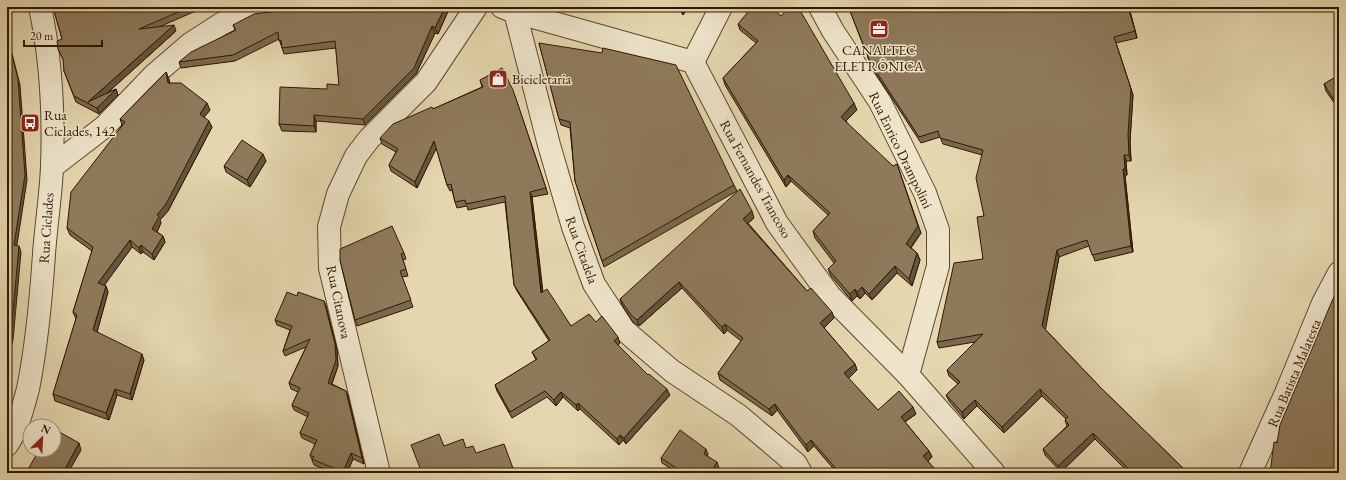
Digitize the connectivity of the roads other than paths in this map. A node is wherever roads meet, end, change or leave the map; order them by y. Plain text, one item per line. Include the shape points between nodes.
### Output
1 (40, 7) edge
2 (256, 7) edge
3 (476, 7) edge
4 (721, 7) edge
5 (820, 7) edge
6 (509, 10) edge
7 (693, 62) junction
8 (52, 167) junction
9 (1339, 273) edge
10 (908, 375) junction
11 (7, 445) edge
12 (379, 473) edge
13 (801, 473) edge
14 (994, 473) edge
15 (1250, 473) edge

1 - 8 street, Rua Ciclades via 47,37
2 - 8 street via 221,24 190,44 154,75 104,127
3 - 12 street, Rua Citanova via 426,82 369,139 356,156 338,194 330,227 330,268
4 - 7 street
5 - 10 street, Rua Enrico Drampolini via 832,31 880,102 925,192 938,230 938,266
6 - 7 street
6 - 13 street, Rua Citadela via 573,227 594,284 624,330 672,371 738,415 796,464
7 - 10 street, Rua Fernandes Trancoso via 777,223 830,296
8 - 11 street, Rua Ciclades via 35,356 23,410
9 - 15 street, Rua Batista Malatesta via 1323,303
10 - 14 street, Rua Fernandes Trancoso

